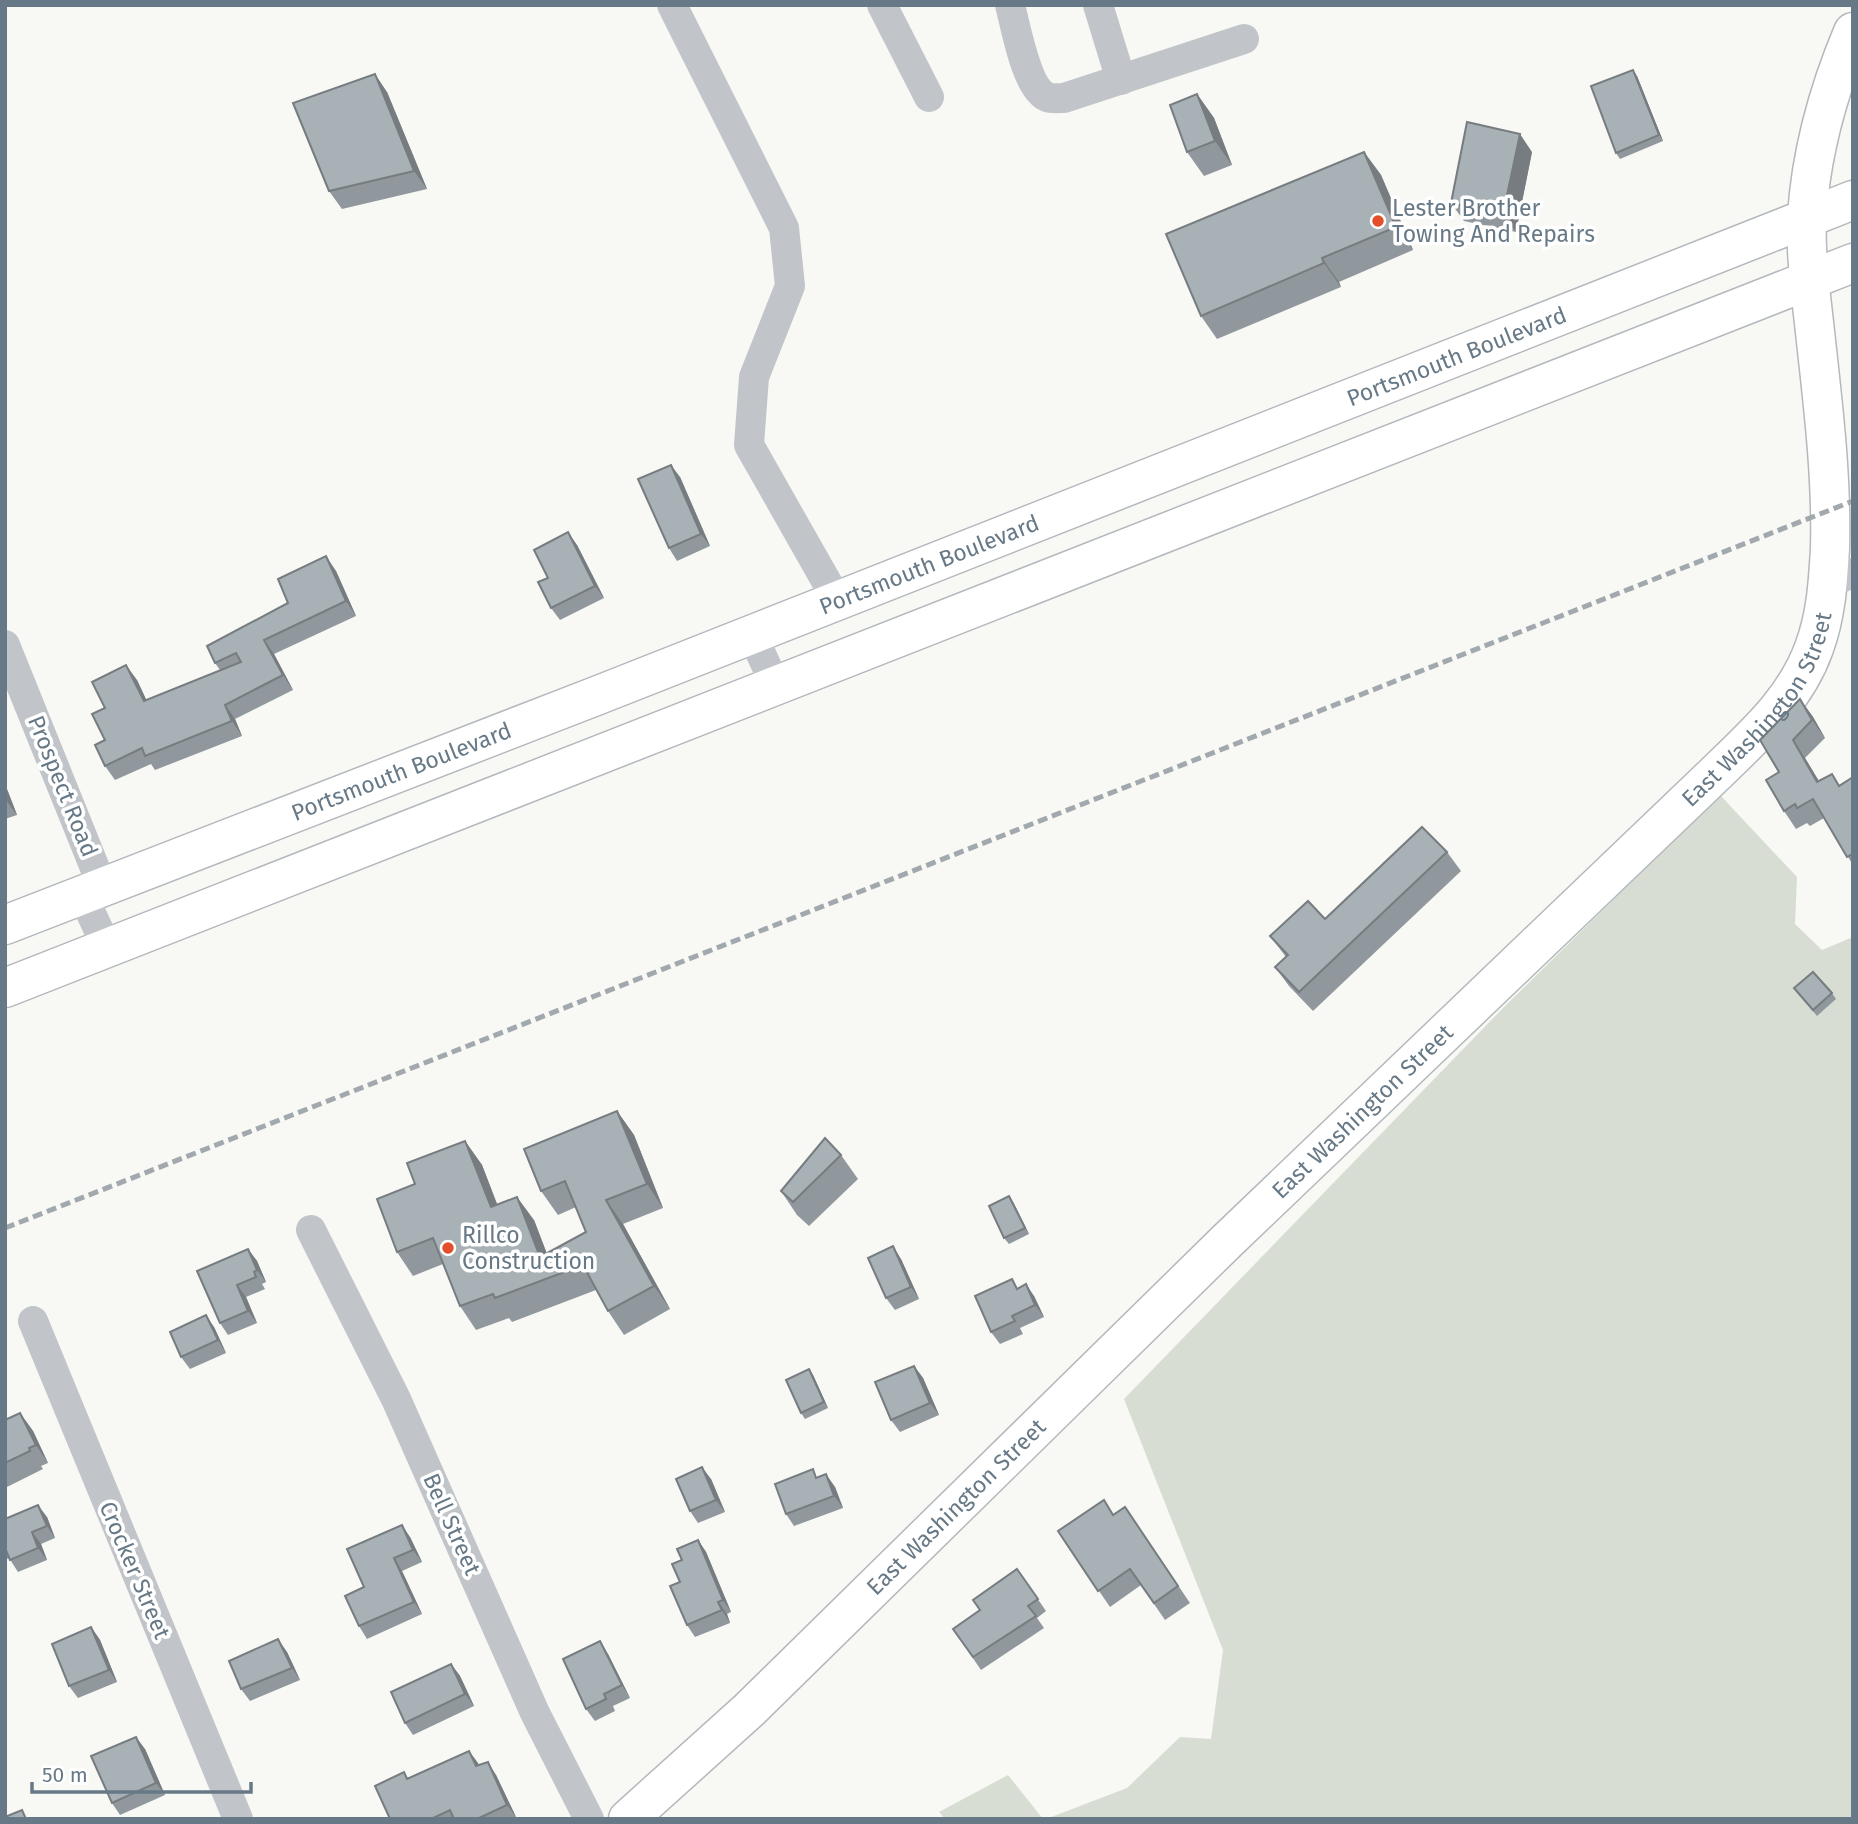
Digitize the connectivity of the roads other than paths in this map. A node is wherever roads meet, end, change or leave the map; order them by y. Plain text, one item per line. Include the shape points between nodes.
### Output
1 (672, 5) edge
2 (882, 5) edge
3 (1010, 5) edge
4 (1098, 5) edge
5 (1853, 32) edge
6 (1244, 39) dead end
7 (1121, 80) junction
8 (929, 97) dead end
9 (1853, 200) edge
10 (1807, 218) junction
11 (1853, 264) edge
12 (1810, 280) junction
13 (1840, 578) edge
14 (837, 600) junction
15 (752, 634) junction
16 (5, 645) edge
17 (776, 687) junction
18 (93, 892) junction
19 (5, 925) edge
20 (107, 948) junction
21 (5, 988) edge
22 (312, 1230) dead end
23 (33, 1321) dead end
24 (238, 1819) edge
25 (589, 1819) edge
26 (628, 1819) edge

1 - 14 street via 783,228 790,286 754,377 749,445
2 - 8 street
3 - 7 street via 1030,77 1039,92 1049,98 1064,98
4 - 7 street
5 - 10 main road, East Washington Street via 1823,122
6 - 7 street
9 - 10 main road, Portsmouth Boulevard
10 - 12 main road, East Washington Street
10 - 14 main road, Portsmouth Boulevard
11 - 12 main road
12 - 13 main road, East Washington Street
12 - 17 main road
13 - 26 main road, East Washington Street via 1797,685 1774,716 1217,1250 749,1710
14 - 15 main road, Portsmouth Boulevard
15 - 17 street
15 - 18 main road, Portsmouth Boulevard
16 - 18 street, Prospect Road
17 - 20 main road
18 - 19 main road, Portsmouth Boulevard
18 - 20 street, Prospect Road
20 - 21 main road
22 - 25 street, Bell Street via 396,1399 535,1713
23 - 24 street, Crocker Street

